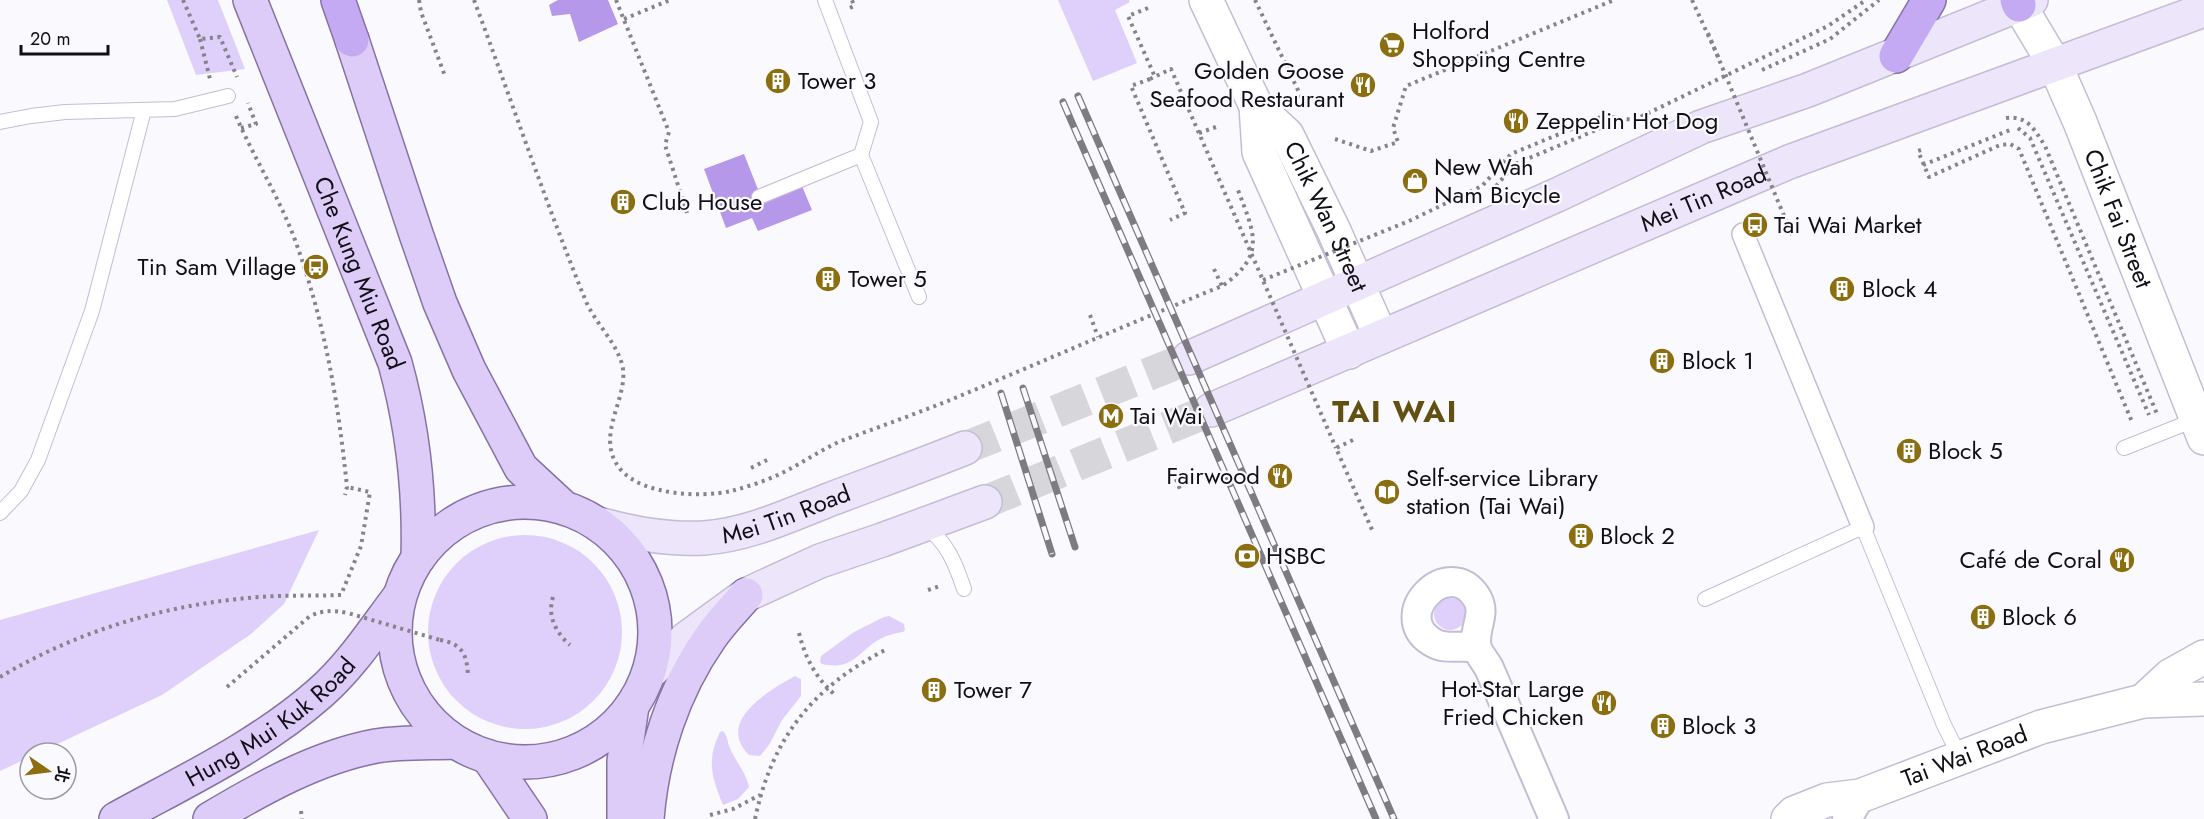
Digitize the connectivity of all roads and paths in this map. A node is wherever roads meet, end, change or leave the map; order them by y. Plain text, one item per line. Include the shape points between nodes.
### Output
1 (183, 0) edge
2 (250, 0) edge
3 (338, 0) edge
4 (344, 0) edge
5 (419, 0) edge
6 (474, 0) edge
7 (616, 0) edge
8 (670, 0) edge
9 (825, 0) edge
10 (1206, 0) edge
11 (1255, 0) edge
12 (1614, 0) edge
13 (1692, 0) edge
14 (1866, 0) edge
15 (1879, 0) edge
16 (1929, 0) edge
17 (2023, 2) edge
18 (1148, 8) dead end
19 (2204, 10) edge
20 (624, 19) junction
21 (200, 39) junction
22 (352, 40) junction
23 (1896, 56) junction
24 (1785, 60) dead end
25 (1720, 61) dead end
26 (2055, 65) junction
27 (445, 76) dead end
28 (1155, 77) junction
29 (238, 81) dead end
30 (222, 97) joint
31 (247, 102) dead end
32 (1256, 106) junction
33 (144, 111) junction
34 (1309, 115) dead end
35 (2003, 118) dead end
36 (0, 122) edge
37 (1216, 127) dead end
38 (2018, 128) dead end
39 (2010, 130) dead end
40 (1199, 133) junction
41 (1335, 139) dead end
42 (1929, 146) dead end
43 (861, 155) junction
44 (1923, 165) junction
45 (1238, 190) dead end
46 (759, 197) dead end
47 (687, 213) dead end
48 (1170, 220) dead end
49 (1743, 234) dead end
50 (1792, 235) dead end
51 (1214, 269) dead end
52 (1263, 280) junction
53 (1357, 284) junction
54 (1222, 285) junction
55 (919, 297) dead end
56 (1325, 299) junction
57 (1090, 315) dead end
58 (1098, 337) junction
59 (1381, 337) junction
60 (1349, 352) junction
61 (1189, 358) tunnel mouth
62 (2139, 392) dead end
63 (1210, 410) tunnel mouth
64 (2200, 428) edge
65 (2164, 431) junction
66 (1353, 440) dead end
67 (2140, 441) junction
68 (964, 448) tunnel mouth
69 (1336, 448) junction
70 (2124, 448) dead end
71 (769, 459) dead end
72 (751, 468) dead end
73 (1173, 472) dead end
74 (347, 487) junction
75 (1180, 489) dead end
76 (345, 495) dead end
77 (985, 502) tunnel mouth
78 (562, 506) junction
79 (0, 513) edge
80 (599, 524) junction
81 (921, 525) junction
82 (1863, 526) junction
83 (1373, 532) dead end
84 (418, 558) junction
85 (940, 586) dead end
86 (928, 590) dead end
87 (964, 590) dead end
88 (400, 595) junction
89 (746, 595) junction
90 (553, 597) dead end
91 (1704, 599) dead end
92 (799, 633) dead end
93 (570, 645) dead end
94 (1477, 648) dead end
95 (885, 650) dead end
96 (2204, 657) edge
97 (649, 673) junction
98 (468, 676) dead end
99 (0, 677) edge
100 (227, 687) dead end
101 (826, 688) junction
102 (834, 694) dead end
103 (2204, 699) edge
104 (2143, 701) junction
105 (633, 706) junction
106 (454, 742) junction
107 (488, 757) junction
108 (1960, 757) junction
109 (760, 795) junction
110 (1854, 807) edge
111 (301, 811) dead end
112 (710, 814) dead end
113 (116, 819) edge
114 (210, 819) edge
115 (302, 819) edge
116 (530, 819) edge
117 (624, 819) edge
118 (647, 819) edge
119 (755, 819) edge
120 (1554, 819) edge
121 (1788, 819) edge

1 - 21 path
2 - 84 main road, Che Kung Miu Road via 373,304 403,392 414,450
3 - 22 highway
4 - 22 main road, Che Kung Miu Road
5 - 27 path
6 - 58 path via 586,302 622,363 610,448 614,460 630,478 686,494 732,491 779,474 837,443
7 - 20 path
8 - 20 path
9 - 43 lane via 871,122
10 - 32 street, Chik Wan Street
11 - 34 path
12 - 41 path via 1406,86 1393,128 1398,142 1371,151
13 - 25 path
13 - 50 path, bridge
14 - 52 path, bridge via 1828,26 1634,120 1603,116 1511,154 1482,186 1409,221
15 - 24 path via 1830,39
16 - 23 highway
17 - 23 main road
17 - 26 street, Chik Fai Street
18 - 28 path via 1128,16
19 - 26 main road, Mei Tin Road
20 - 47 path via 669,132 664,145
21 - 29 path via 220,37
21 - 30 path
22 - 78 main road, Che Kung Miu Road via 433,283 469,370 521,468
23 - 53 main road via 1701,127
26 - 59 main road, Mei Tin Road via 1748,178
26 - 64 street, Chik Fai Street
28 - 40 path, bridge via 1171,69
28 - 48 path via 1131,86 1185,213
30 - 33 lane via 175,109
31 - 74 path via 256,124 241,128 294,239 327,347
32 - 53 street, Chik Wan Street via 1287,135
32 - 56 street, Chik Wan Street via 1259,152
33 - 36 lane via 64,112
33 - 79 lane via 92,311 38,460 21,491
35 - 65 path via 2015,116 2032,125 2045,146
37 - 40 path
38 - 62 path via 2030,138
39 - 44 path
40 - 52 path, bridge
42 - 44 path via 1918,151
43 - 46 lane
43 - 55 lane
44 - 67 path via 1929,177 2000,145 2010,144 2019,149
45 - 54 path via 1251,225 1254,247 1246,266
49 - 82 street
51 - 54 path
52 - 69 path, bridge
53 - 56 main road
53 - 59 street, Chik Wan Street
54 - 58 path
56 - 60 street, Chik Wan Street
56 - 61 main road
57 - 58 path
59 - 60 main road, Mei Tin Road
60 - 63 main road, Mei Tin Road
64 - 65 lane
65 - 67 lane
66 - 69 path
67 - 70 lane
68 - 80 main road, Mei Tin Road via 750,530 697,538 652,537
69 - 83 path
71 - 72 path
73 - 75 path
74 - 76 path
74 - 99 path via 370,492 361,546 341,595 249,598 138,617 80,637
77 - 81 main road
78 - 80 main road, Che Kung Miu Road
78 - 84 main road, Che Kung Miu Road via 522,501 482,508 446,528
80 - 97 main road, Che Kung Miu Road via 629,552 648,588 655,628
81 - 87 lane via 945,545
81 - 89 main road via 820,561
82 - 91 lane
82 - 108 lane
84 - 88 main road, Che Kung Miu Road
85 - 86 path
88 - 106 main road, Che Kung Miu Road via 395,635 403,675 422,712
88 - 113 main road, Hung Mui Kuk Road via 356,654 320,693 290,717 226,759
89 - 97 main road via 687,638
89 - 118 main road via 711,636 689,670 662,737
90 - 93 path via 556,629
92 - 101 path via 804,654
94 - 120 street
95 - 101 path
96 - 104 street, Tai Wai Road via 2170,676
97 - 105 main road, Che Kung Miu Road
98 - 100 path, bridge via 467,660 454,644 348,613 324,610 310,616
101 - 102 path
101 - 109 path via 781,745
103 - 104 street, Tai Wai Road
104 - 108 street, Tai Wai Road via 2041,727
105 - 107 main road, Che Kung Miu Road via 604,735 569,755 528,762
105 - 117 main road, Che Kung Miu Road via 624,761
106 - 107 main road, Che Kung Miu Road
106 - 114 main road, Hung Mui Kuk Road via 375,746 338,757 272,785
107 - 116 main road
108 - 110 street, Tai Wai Road
109 - 112 path via 734,809
109 - 119 path
110 - 121 street, Tai Wai Road via 1827,800
111 - 115 path

